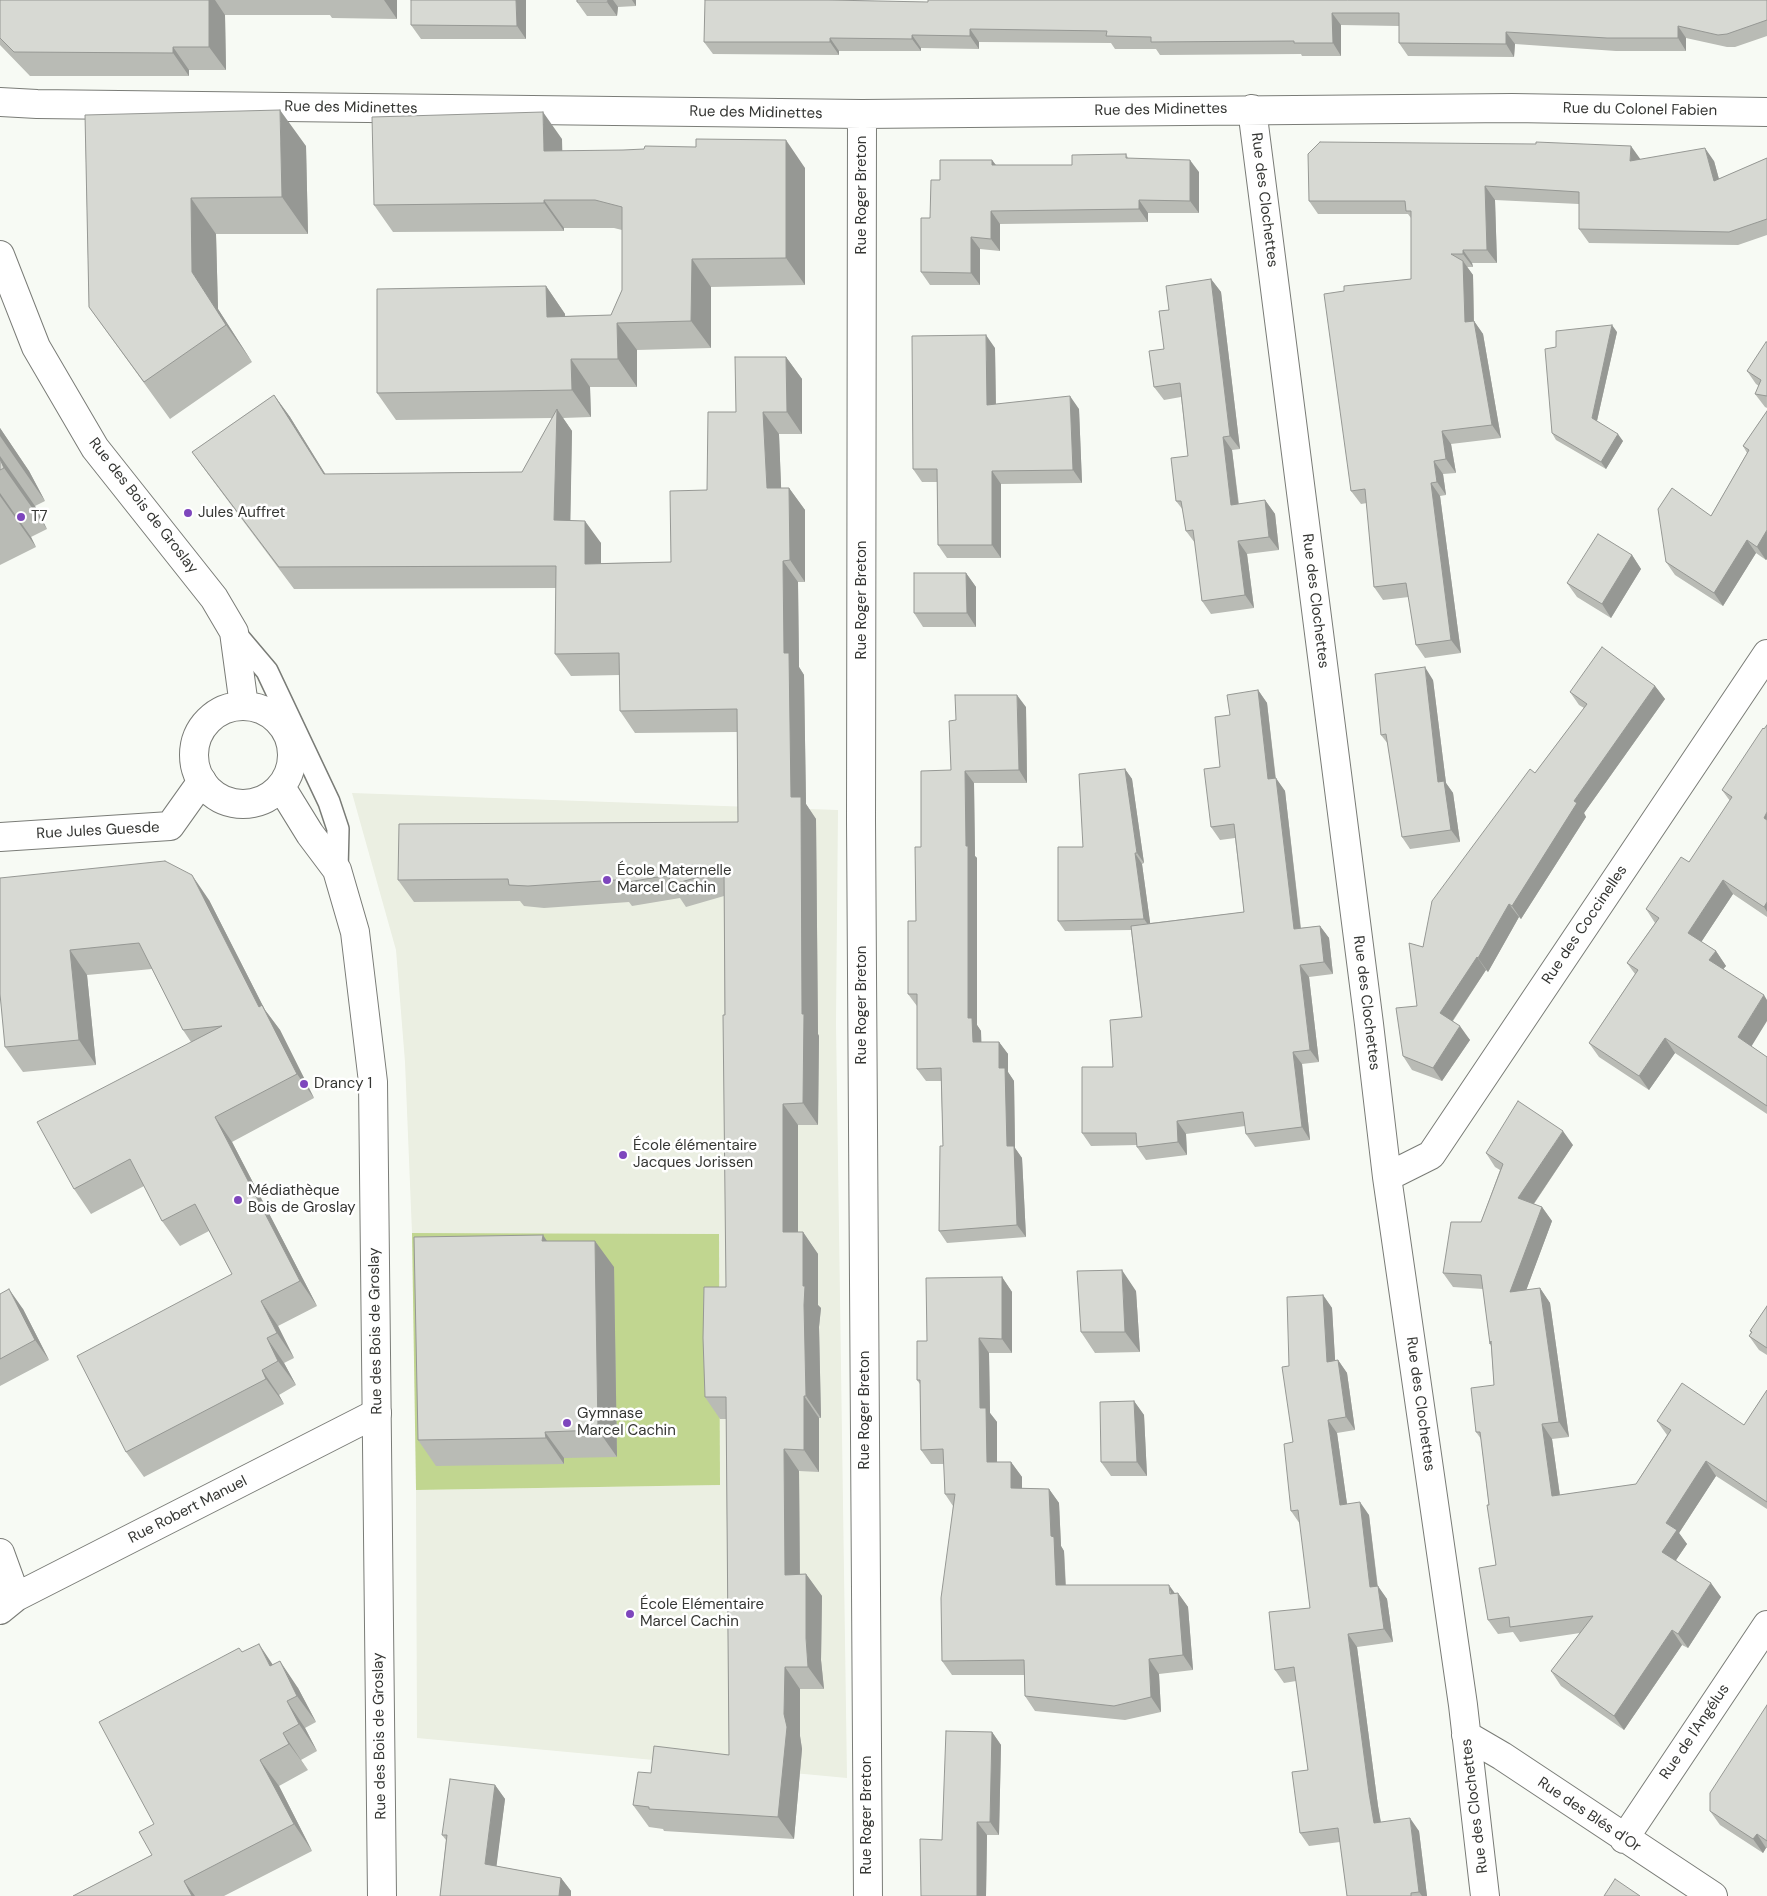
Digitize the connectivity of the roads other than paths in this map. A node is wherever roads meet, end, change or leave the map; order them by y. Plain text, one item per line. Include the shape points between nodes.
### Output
1 (0, 102) edge
2 (1512, 108) joint
3 (1252, 109) junction
4 (1767, 112) edge
5 (862, 114) junction
6 (0, 255) edge
7 (234, 632) junction
8 (1767, 654) edge
9 (244, 706) junction
10 (202, 781) junction
11 (281, 787) junction
12 (0, 837) edge
13 (337, 870) junction
14 (1387, 1177) junction
15 (377, 1413) junction
16 (0, 1553) edge
17 (8, 1604) edge
18 (1767, 1625) edge
19 (1466, 1735) junction
20 (1624, 1839) junction
21 (382, 1896) edge
22 (868, 1896) edge
23 (1485, 1896) edge
24 (1712, 1896) edge

1 - 5 street, Rue des Midinettes
2 - 3 street, Rue des Midinettes
2 - 4 street, Rue du Colonel Fabien
3 - 5 street, Rue des Midinettes
3 - 14 street, Rue des Clochettes
5 - 22 street, Rue Roger Breton via 861,830
6 - 7 street, Rue des Bois de Groslay via 36,348 95,448 214,598
7 - 9 street, Rue des Bois de Groslay
7 - 13 lane via 267,671 329,802 338,829
8 - 14 street, Rue des Coccinelles via 1432,1155
9 - 10 street via 216,715 197,738 194,752
9 - 11 street via 260,709 273,717 291,743 289,774
10 - 11 street via 224,801 240,805 269,797
10 - 12 street, Rue Jules Guesde via 170,826
11 - 13 street, Rue des Bois de Groslay
13 - 15 street, Rue des Bois de Groslay via 355,932 373,1082
14 - 19 street, Rue des Clochettes
15 - 17 street, Rue Robert Manuel
15 - 21 street, Rue des Bois de Groslay
16 - 17 street
18 - 20 street, Rue de l'Angélus
19 - 20 street, Rue des Blés d'Or
19 - 23 street, Rue des Clochettes
20 - 24 street, Rue des Blés d'Or

